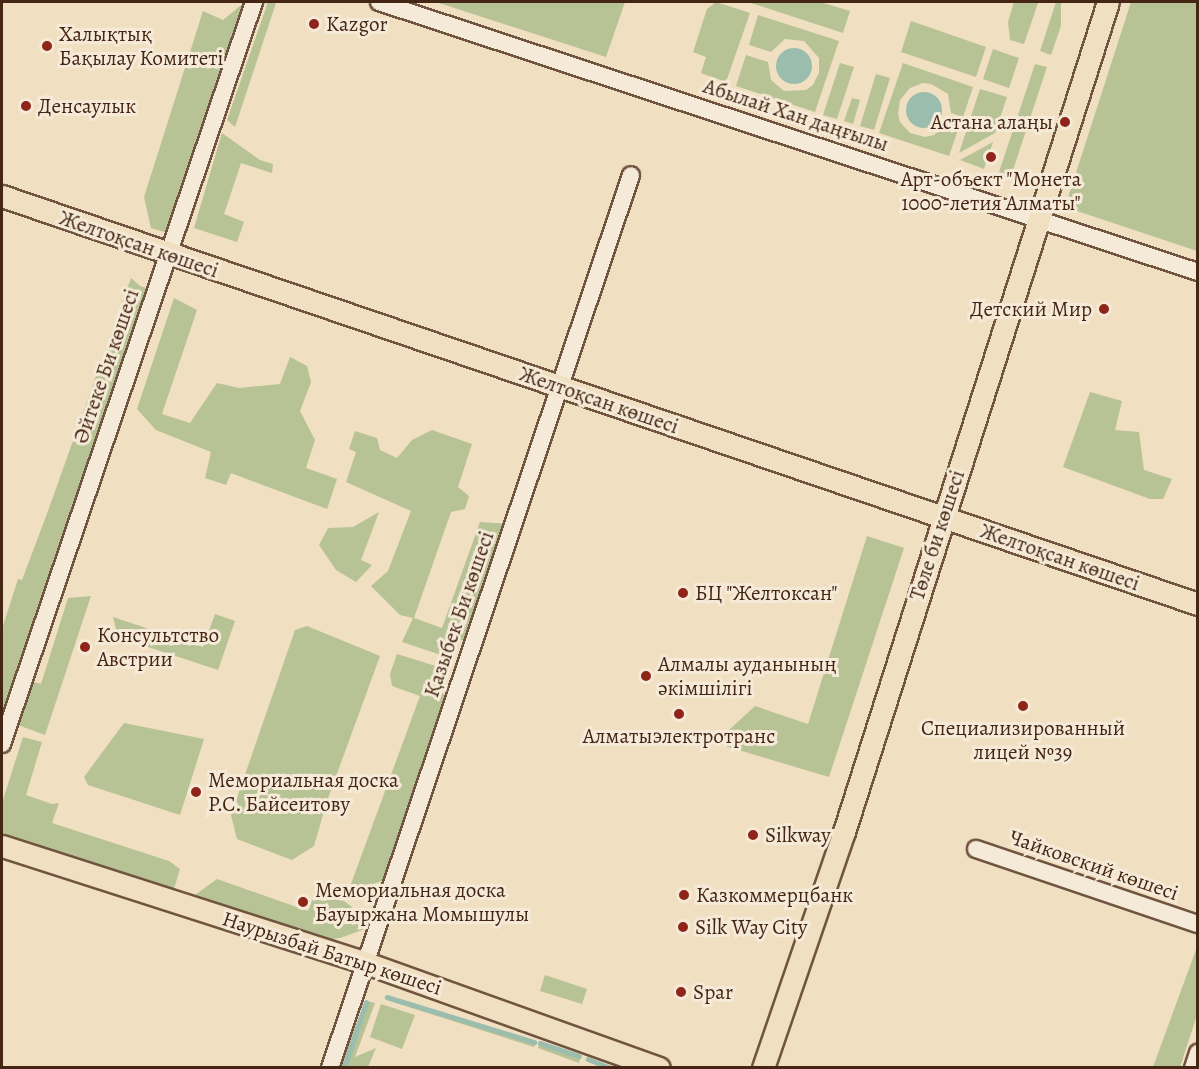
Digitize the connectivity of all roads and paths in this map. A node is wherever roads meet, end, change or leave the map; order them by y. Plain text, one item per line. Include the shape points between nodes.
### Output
1 (254, 2) edge
2 (379, 2) edge
3 (1108, 2) edge
4 (631, 175) dead end
5 (2, 196) edge
6 (1038, 219) junction
7 (168, 253) junction
8 (1197, 272) edge
9 (560, 387) junction
10 (942, 517) junction
11 (1197, 604) edge
12 (2, 744) edge
13 (2, 846) edge
14 (976, 849) dead end
15 (1197, 924) edge
16 (366, 963) junction
17 (1197, 1053) edge
18 (330, 1068) edge
19 (659, 1068) edge
20 (763, 1068) edge
21 (1193, 1068) edge

1 - 7 street, Әйтеке Би көшесі
2 - 6 street, Абылай Хан даңғылы
3 - 6 main road, Төле би көшесі
4 - 9 street, Қазыбек Би көшесі
5 - 7 main road, Желтоқсан көшесі
6 - 8 street, Абылай Хан даңғылы
6 - 10 main road, Төле би көшесі
7 - 9 main road, Желтоқсан көшесі
7 - 12 street, Әйтеке Би көшесі
9 - 10 main road, Желтоқсан көшесі
9 - 16 street, Қазыбек Би көшесі
10 - 11 main road, Желтоқсан көшесі
10 - 20 main road, Төле би көшесі via 844,832
13 - 16 main road, Наурызбай Батыр көшесі
14 - 15 street, Чайковский көшесі
16 - 18 street, Қазыбек Би көшесі
16 - 19 main road, Наурызбай Батыр көшесі
17 - 21 street

